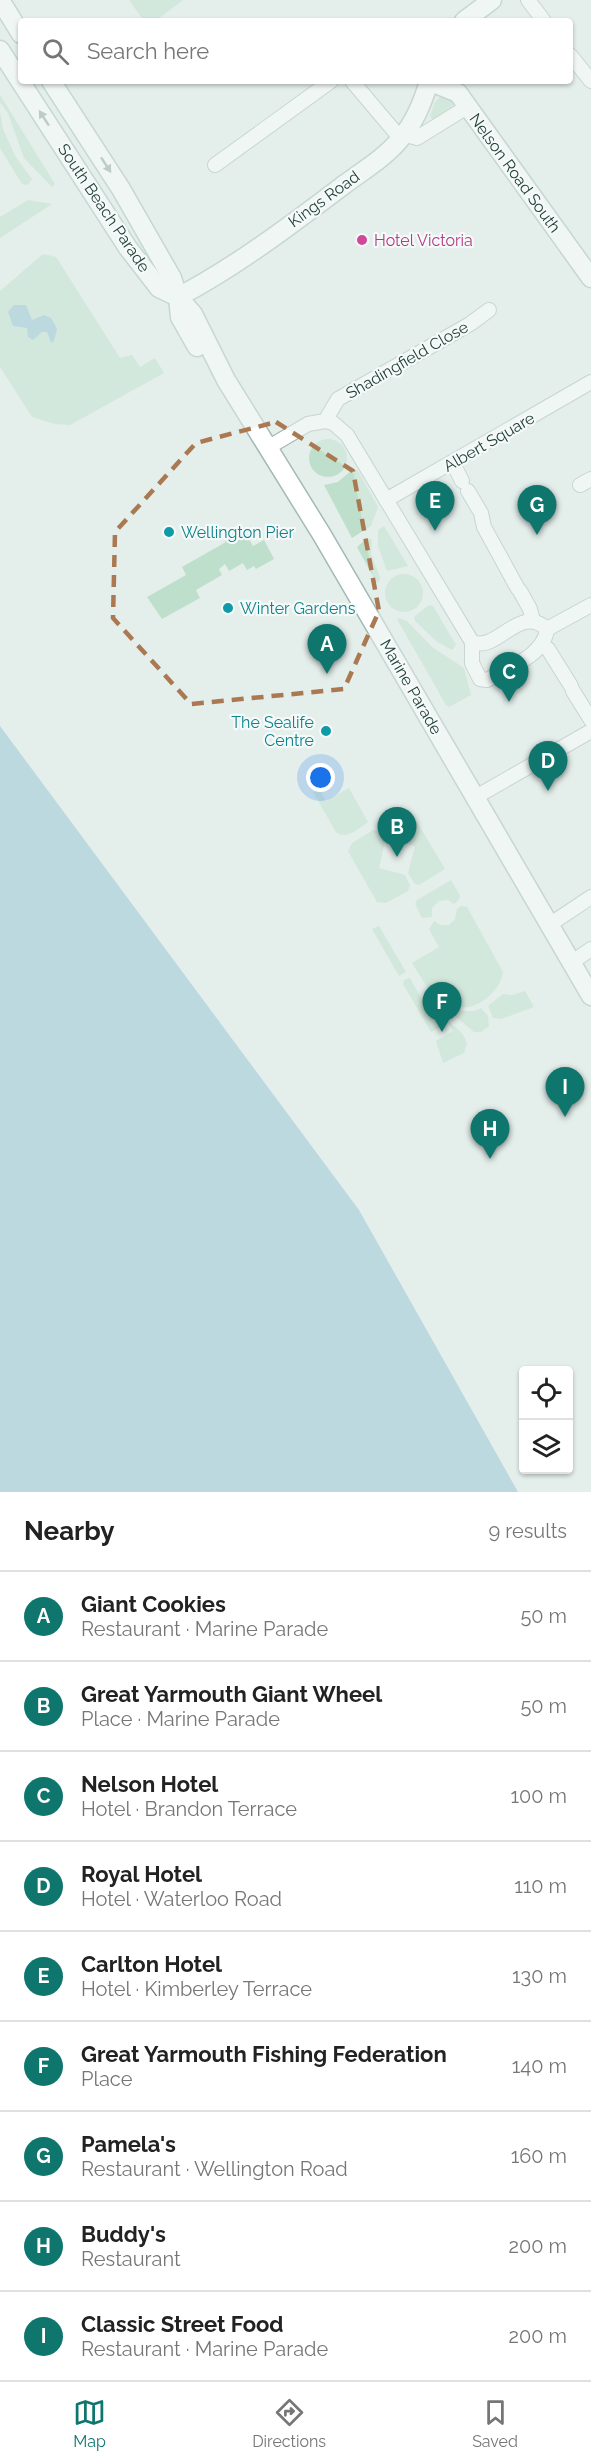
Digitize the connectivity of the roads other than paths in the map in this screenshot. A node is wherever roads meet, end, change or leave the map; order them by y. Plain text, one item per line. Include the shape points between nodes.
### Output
1 (0, 0) edge
2 (492, 0) edge
3 (528, 0) edge
4 (468, 18) edge
5 (542, 18) edge
6 (18, 29) edge
7 (0, 50) edge
8 (573, 59) edge
9 (18, 78) edge
10 (591, 81) edge
11 (22, 84) edge
12 (53, 84) edge
13 (327, 84) edge
14 (355, 84) edge
15 (428, 84) edge
16 (436, 84) edge
17 (467, 107) junction
18 (403, 136) junction
19 (215, 165) dead end
20 (591, 278) edge
21 (178, 297) junction
22 (489, 310) dead end
23 (591, 382) edge
24 (325, 421) junction
25 (269, 447) junction
26 (453, 463) junction
27 (386, 500) junction
28 (591, 605) edge
29 (533, 621) junction
30 (547, 629) junction
31 (472, 642) junction
32 (542, 645) junction
33 (591, 720) edge
34 (591, 731) edge
35 (474, 798) junction
36 (591, 897) edge
37 (549, 925) junction
38 (591, 949) edge
39 (571, 963) junction
40 (591, 996) edge

1 - 6 street
2 - 4 street
3 - 5 street
9 -> 7 street, South Beach Parade
8 - 10 street
21 -> 11 street, South Beach Parade via 159,288 128,248
12 -> 21 street, South Beach Parade via 121,189 172,278
13 - 19 street
14 - 18 street
15 - 18 street, Kings Road via 423,102
16 - 17 street, Nelson Road South via 458,93
17 - 18 street via 417,138
17 - 20 street, Nelson Road South
18 - 21 street, Kings Road via 380,159 311,210
21 - 25 street, Marine Parade via 193,314 226,380
22 - 24 street, Shadingfield Close via 338,399
23 - 26 street, Albert Square
24 - 25 street via 308,424
24 - 27 street via 347,435
25 - 35 street, Marine Parade
26 - 27 street, Albert Square
26 - 29 street
27 - 31 street
28 - 30 street
29 - 30 street
29 - 31 street via 524,621 483,644
30 - 32 street
31 - 32 street via 472,663 483,680 538,651
32 - 33 street
34 - 35 street
35 - 37 street, Marine Parade
36 - 37 street
37 - 39 street, Marine Parade
38 - 39 street
39 - 40 street, Marine Parade

